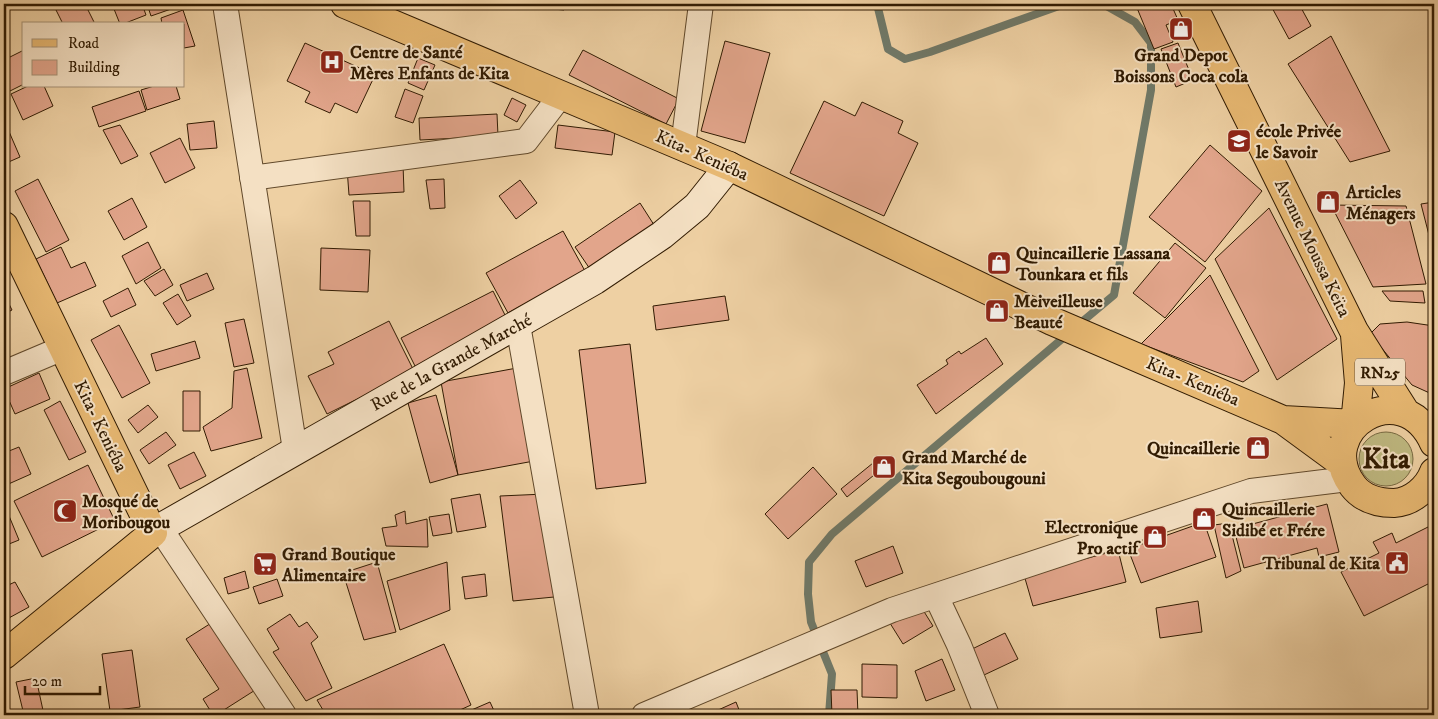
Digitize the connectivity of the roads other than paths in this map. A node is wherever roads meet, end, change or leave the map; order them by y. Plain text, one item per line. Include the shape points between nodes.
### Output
1 (225, 4) edge
2 (345, 4) edge
3 (701, 4) edge
4 (1192, 4) edge
5 (561, 95) junction
6 (683, 146) junction
7 (729, 166) junction
8 (252, 178) junction
9 (4, 226) edge
10 (518, 325) junction
11 (1354, 331) junction
12 (63, 348) junction
13 (4, 373) edge
14 (1283, 420) junction
15 (1355, 424) junction
16 (1424, 425) edge
17 (295, 450) junction
18 (1345, 471) junction
19 (1434, 476) edge
20 (157, 530) junction
21 (936, 596) junction
22 (4, 655) edge
23 (284, 715) edge
24 (587, 715) edge
25 (644, 715) edge
26 (987, 715) edge

1 - 8 street
2 - 5 main road, Kita- Keniéba
3 - 6 street
4 - 11 main road, Avenue Moussa Keïta / RN25
5 - 6 main road, Kita- Keniéba
5 - 8 street via 526,141
6 - 7 main road, Kita- Keniéba
7 - 10 main road, Rue de la Grande Marché via 697,206 662,235 595,280
7 - 14 main road, Kita- Keniéba via 1052,321
8 - 17 street
9 - 12 main road, Kita- Keniéba
10 - 17 main road, Rue de la Grande Marché
10 - 24 street
11 - 15 main road, Avenue Moussa Keïta / RN25 via 1359,383
11 - 16 main road, Avenue Moussa Keïta / RN25
12 - 13 street
12 - 20 main road, Kita- Keniéba
14 - 15 main road
14 - 18 main road
15 - 16 main road via 1379,411 1393,410
15 - 18 main road via 1343,449
17 - 20 main road, Rue de la Grande Marché
18 - 19 main road via 1357,491 1384,503 1412,498
18 - 21 street via 1251,491
20 - 22 main road
20 - 23 street
21 - 25 street via 892,610
21 - 26 street

